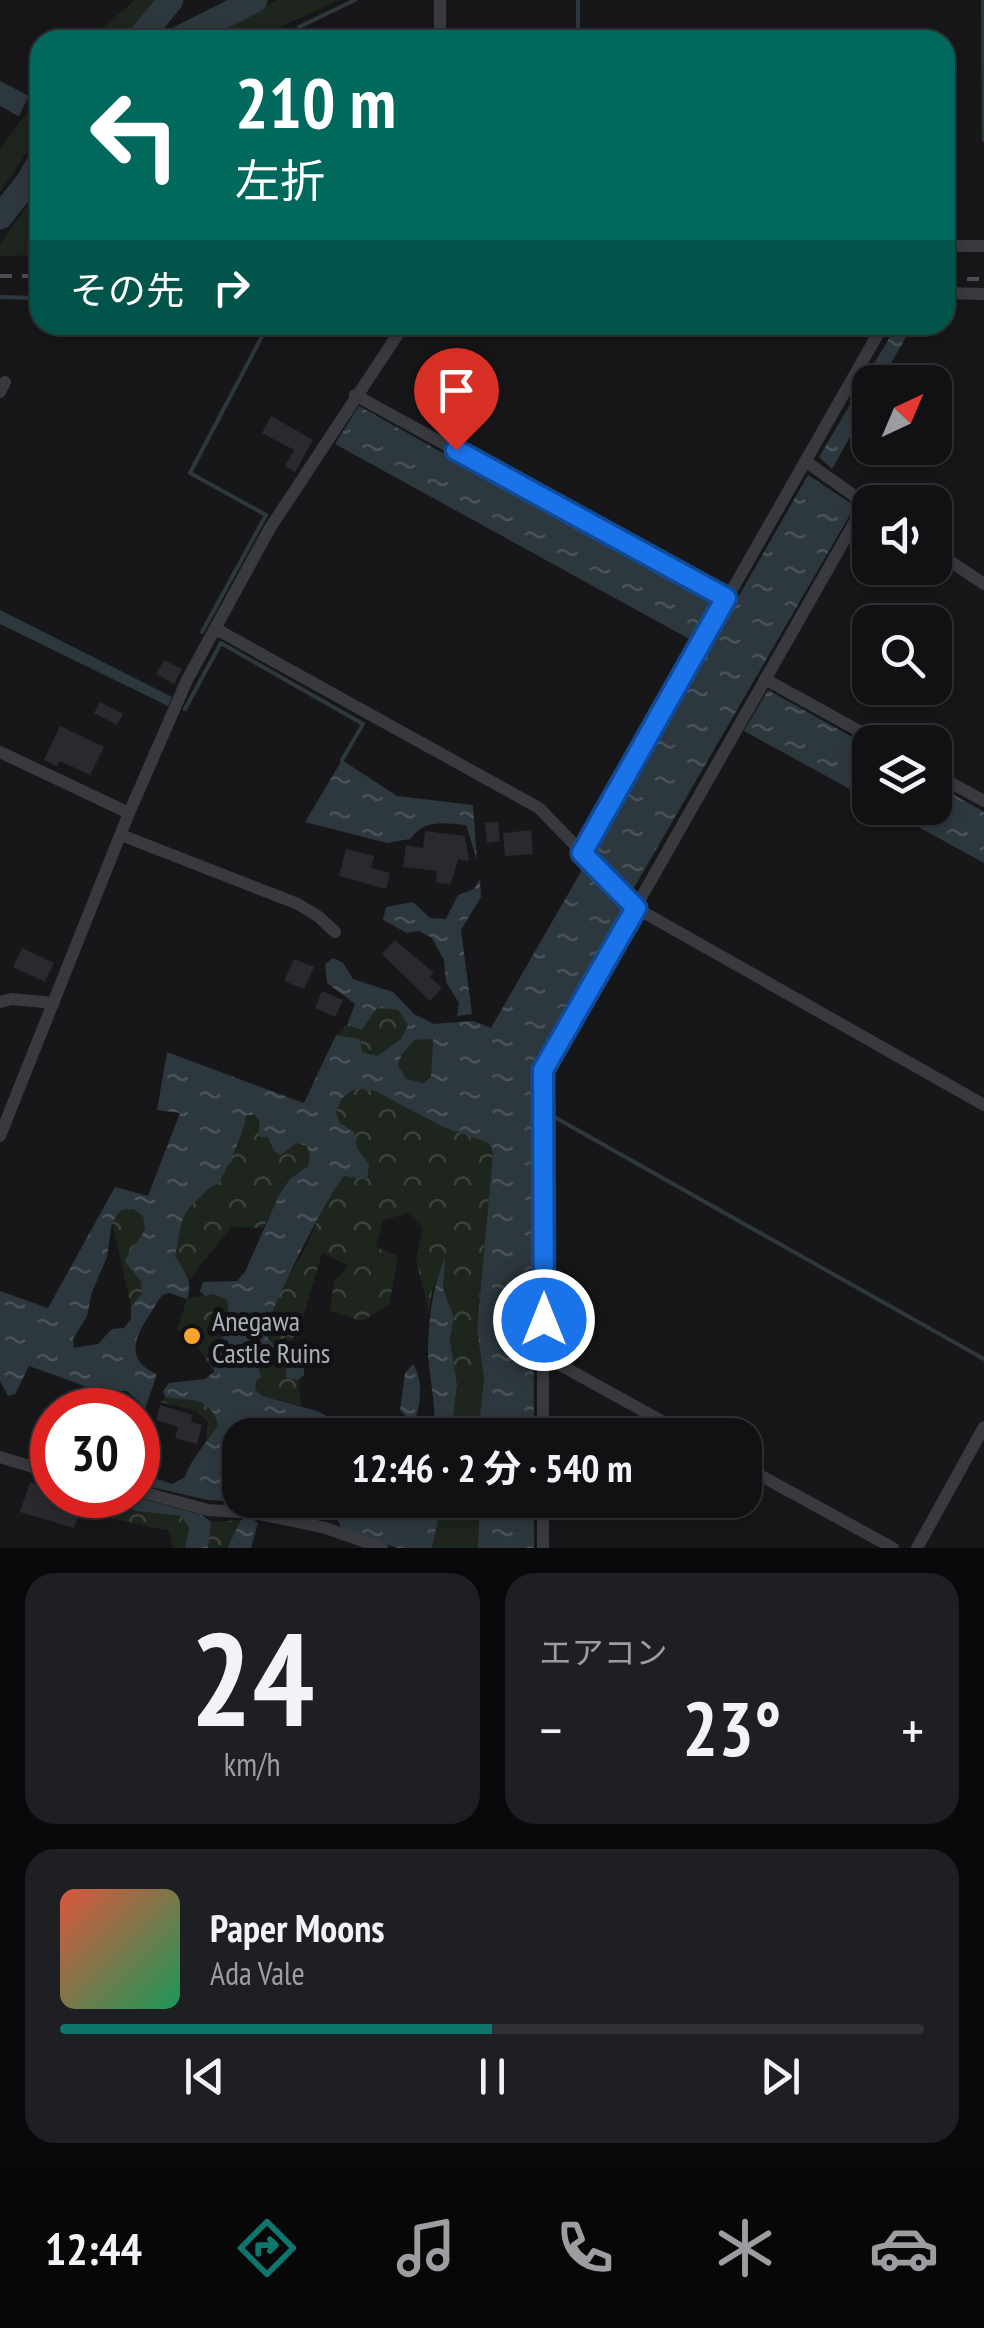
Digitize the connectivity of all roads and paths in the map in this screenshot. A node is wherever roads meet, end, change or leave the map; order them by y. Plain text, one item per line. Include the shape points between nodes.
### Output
1 (440, 0) edge
2 (440, 30) edge
3 (955, 246) edge
4 (984, 246) edge
5 (955, 294) edge
6 (984, 294) edge
7 (397, 335) edge
8 (877, 335) edge
9 (355, 395) junction
10 (816, 469) junction
11 (852, 495) edge
12 (852, 531) edge
13 (952, 562) edge
14 (984, 584) edge
15 (726, 598) junction
16 (216, 629) junction
17 (765, 679) junction
18 (852, 727) edge
19 (0, 752) edge
20 (952, 783) edge
21 (984, 801) edge
22 (129, 813) junction
23 (121, 835) junction
24 (582, 853) junction
25 (636, 908) junction
26 (335, 932) dead end
27 (0, 1002) edge
28 (54, 1003) junction
29 (984, 1105) edge
30 (0, 1136) edge
31 (544, 1356) junction
32 (543, 1418) edge
33 (656, 1418) edge
34 (984, 1427) edge
35 (0, 1457) edge
36 (30, 1467) edge
37 (762, 1476) edge
38 (160, 1497) edge
39 (543, 1518) edge
40 (382, 1548) edge
41 (543, 1548) edge
42 (892, 1548) edge
43 (917, 1548) edge

1 - 2 street
3 - 4 street
5 - 6 street
7 - 9 street
8 - 10 street
9 - 15 street
9 - 16 street via 270,528
10 - 11 street
10 - 15 street
12 - 17 street
13 - 14 street
15 - 24 street
16 - 22 street
16 - 24 street via 539,808
17 - 18 street
17 - 25 street
19 - 22 street
20 - 21 street
22 - 23 street
23 - 26 street via 298,904
23 - 28 street
24 - 25 street
25 - 29 street
25 - 31 street via 543,1070
27 - 28 street
28 - 30 street
31 - 32 street
31 - 33 street
34 - 43 street
35 - 36 street
37 - 42 street
38 - 40 street via 326,1528
39 - 41 street

